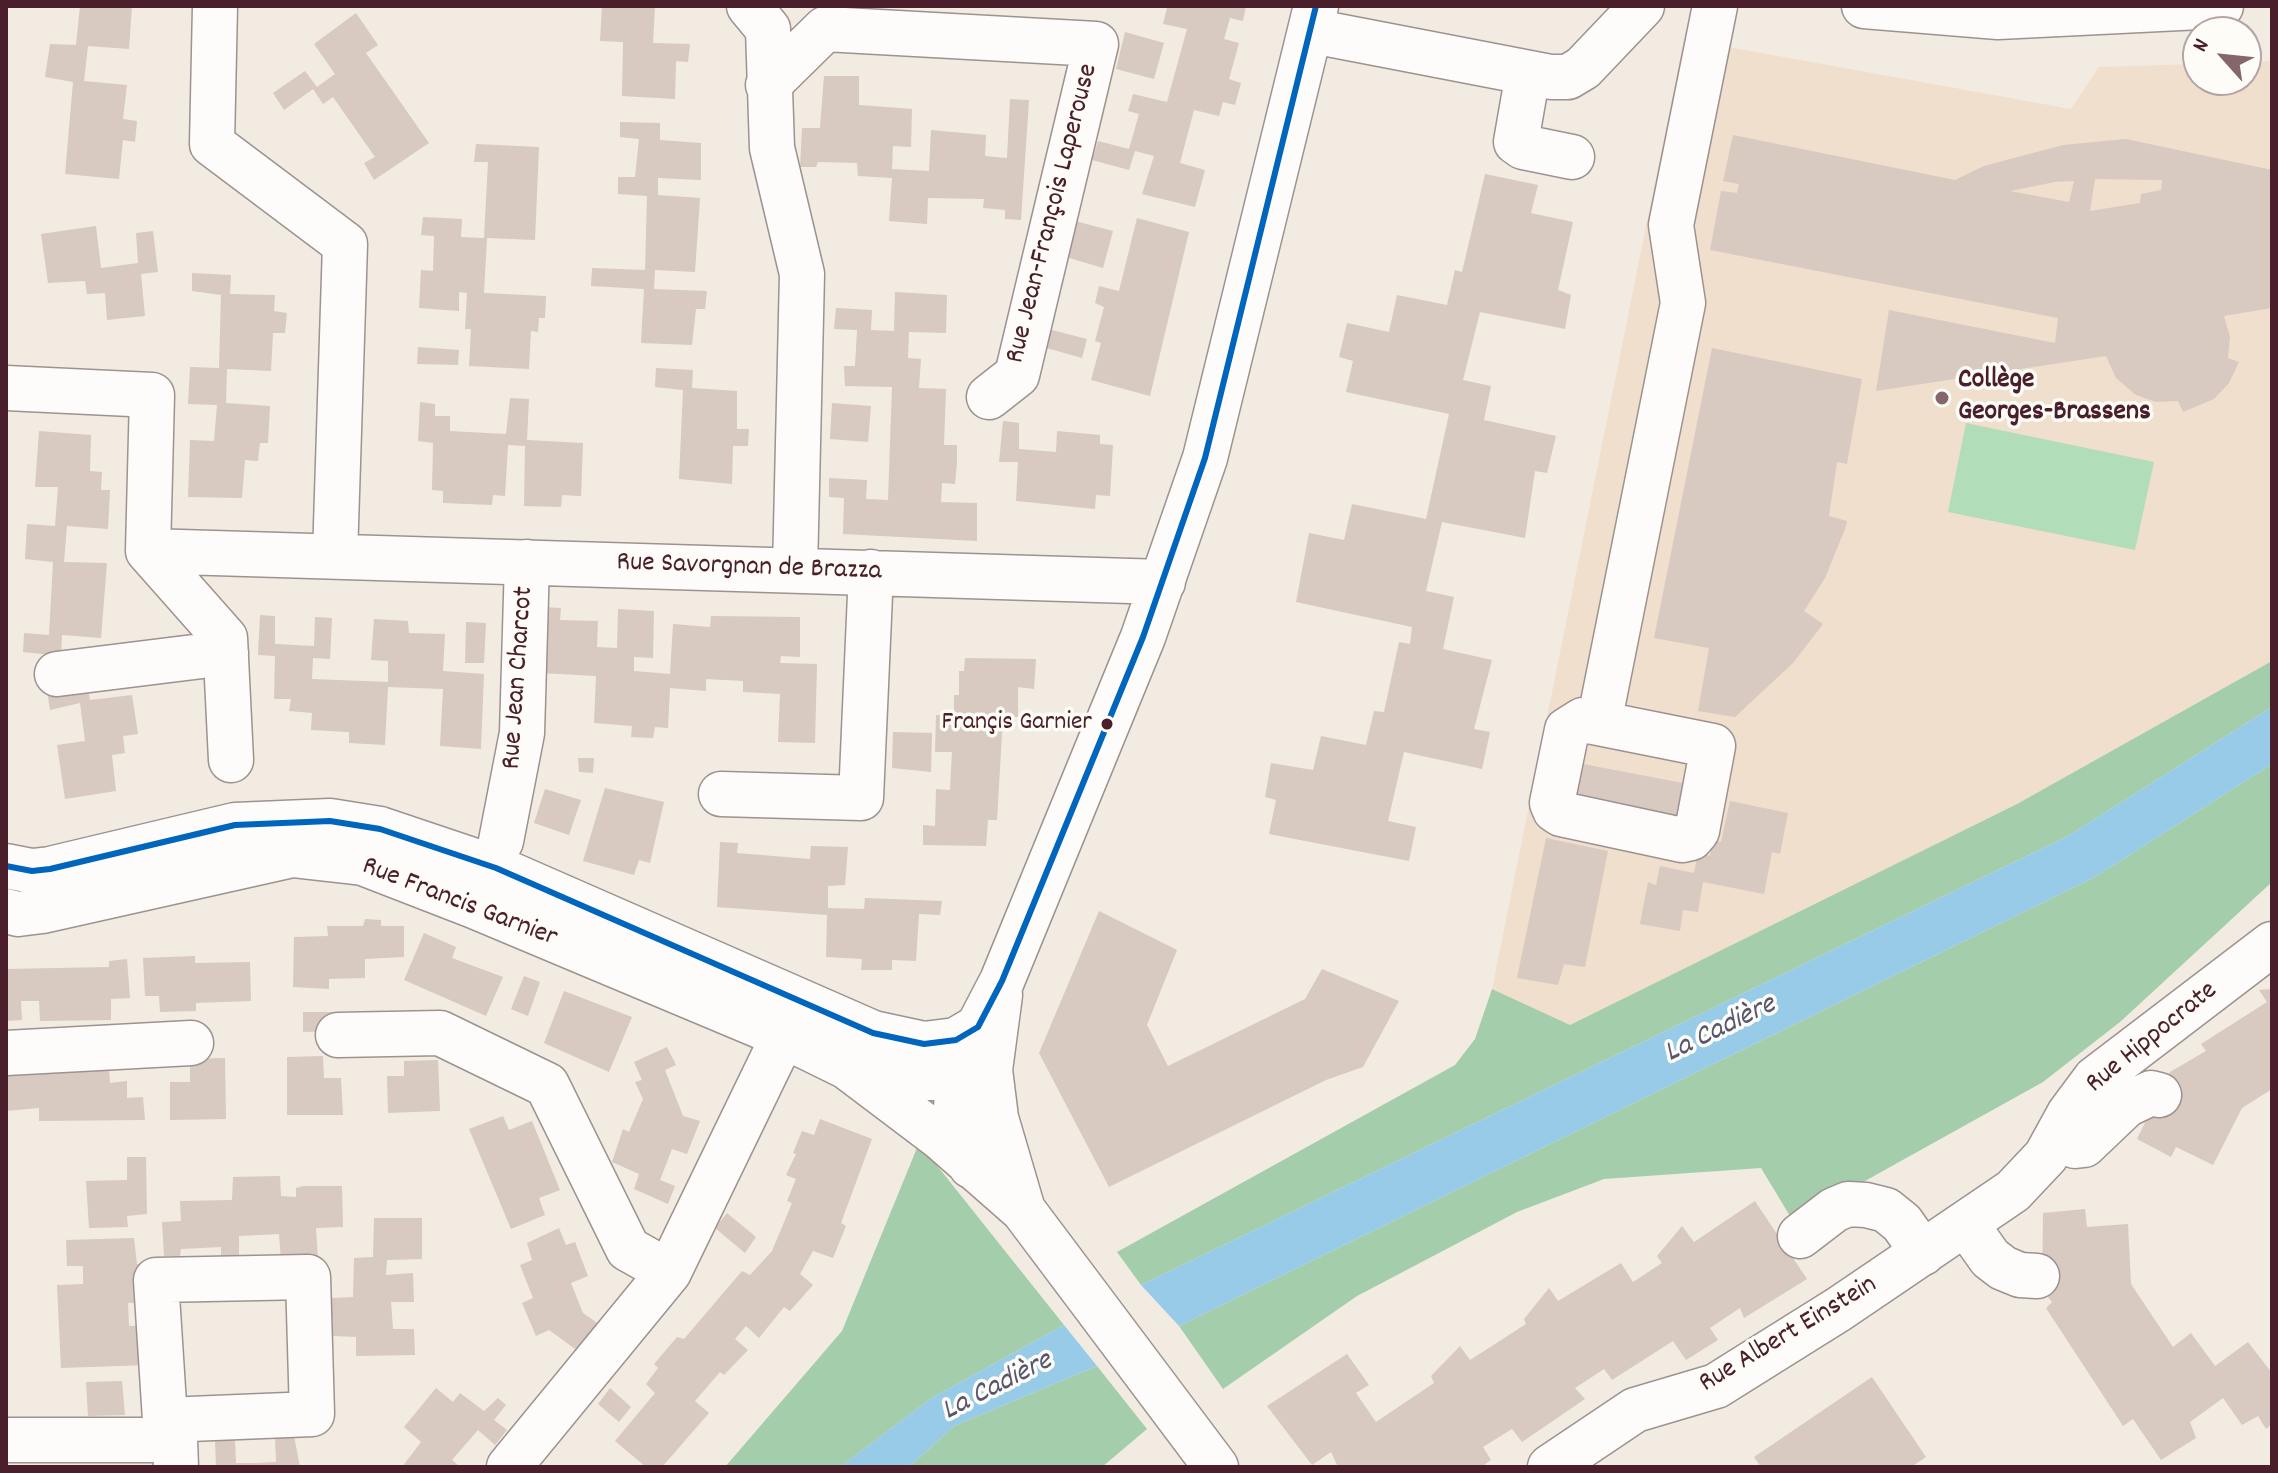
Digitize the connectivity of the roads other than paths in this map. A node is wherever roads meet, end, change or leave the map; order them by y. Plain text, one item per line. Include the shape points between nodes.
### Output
1 (215, 6) edge
2 (749, 6) edge
3 (1642, 6) edge
4 (1715, 6) edge
5 (1864, 6) edge
6 (2221, 6) edge
7 (1319, 16) edge
8 (1528, 73) junction
9 (768, 85) junction
10 (1572, 157) dead end
11 (6, 388) edge
12 (989, 397) dead end
13 (148, 551) junction
14 (335, 556) junction
15 (527, 562) junction
16 (795, 570) junction
17 (871, 572) junction
18 (1163, 582) junction
19 (226, 653) junction
20 (57, 674) dead end
21 (1599, 723) dead end
22 (231, 760) dead end
23 (721, 794) dead end
24 (501, 841) dead end
25 (6, 866) edge
26 (6, 911) edge
27 (2272, 944) edge
28 (1002, 981) junction
29 (792, 1019) junction
30 (978, 1027) junction
31 (338, 1035) dead end
32 (191, 1043) dead end
33 (6, 1053) edge
34 (847, 1067) junction
35 (974, 1074) junction
36 (2159, 1095) dead end
37 (2057, 1137) junction
38 (972, 1169) junction
39 (1023, 1210) junction
40 (1800, 1236) dead end
41 (1944, 1239) junction
42 (669, 1272) junction
43 (2037, 1276) dead end
44 (23, 1440) edge
45 (172, 1442) edge
46 (509, 1467) edge
47 (1216, 1467) edge
48 (1550, 1467) edge

1 - 14 street via 212,144 345,244
2 - 9 street via 768,29
3 - 8 street via 1568,77
4 - 21 street via 1671,225 1683,303
5 - 6 street via 1998,17
7 - 8 street
7 - 18 street via 1205,458
8 - 10 street via 1516,142
9 - 12 street, Rue Jean-François Laperouse via 825,29 1096,44 1017,375
9 - 16 street via 772,148 802,274
11 - 13 street via 152,395
13 - 14 street, Rue Savorgnan de Brazza
13 - 19 street via 225,638
14 - 15 street, Rue Savorgnan de Brazza
15 - 16 street, Rue Savorgnan de Brazza
15 - 24 street, Rue Jean Charcot via 522,733
16 - 17 street, Rue Savorgnan de Brazza
17 - 18 street, Rue Savorgnan de Brazza
17 - 23 street via 861,798
18 - 28 street
19 - 20 street
19 - 22 street
25 - 29 street, Rue Francis Garnier via 50,869 235,825 330,821 380,829 496,868
26 - 29 street, Rue Francis Garnier via 42,911 292,855 363,863
27 - 37 street, Rue Hippocrate via 2095,1079
28 - 30 street
28 - 35 street
29 - 30 street, Rue Francis Garnier via 924,1044 956,1040
29 - 34 street, Rue Francis Garnier
29 - 42 street
30 - 35 street
31 - 42 street via 440,1033 547,1085 628,1249
32 - 33 street
34 - 35 street via 898,1078
34 - 38 street via 941,1138
35 - 38 street via 955,1116
35 - 39 street via 996,1118
36 - 37 street via 2151,1093 2126,1105 2084,1145
37 - 41 street, Rue Hippocrate via 2032,1174
38 - 39 street
39 - 47 street
40 - 41 street via 1848,1204 1886,1210 1902,1223
41 - 43 street via 2020,1275
41 - 48 street, Rue Albert Einstein via 1716,1386 1635,1410
42 - 46 street
44 - 45 street
45 - 45 street via 156,1280 308,1277 312,1414

